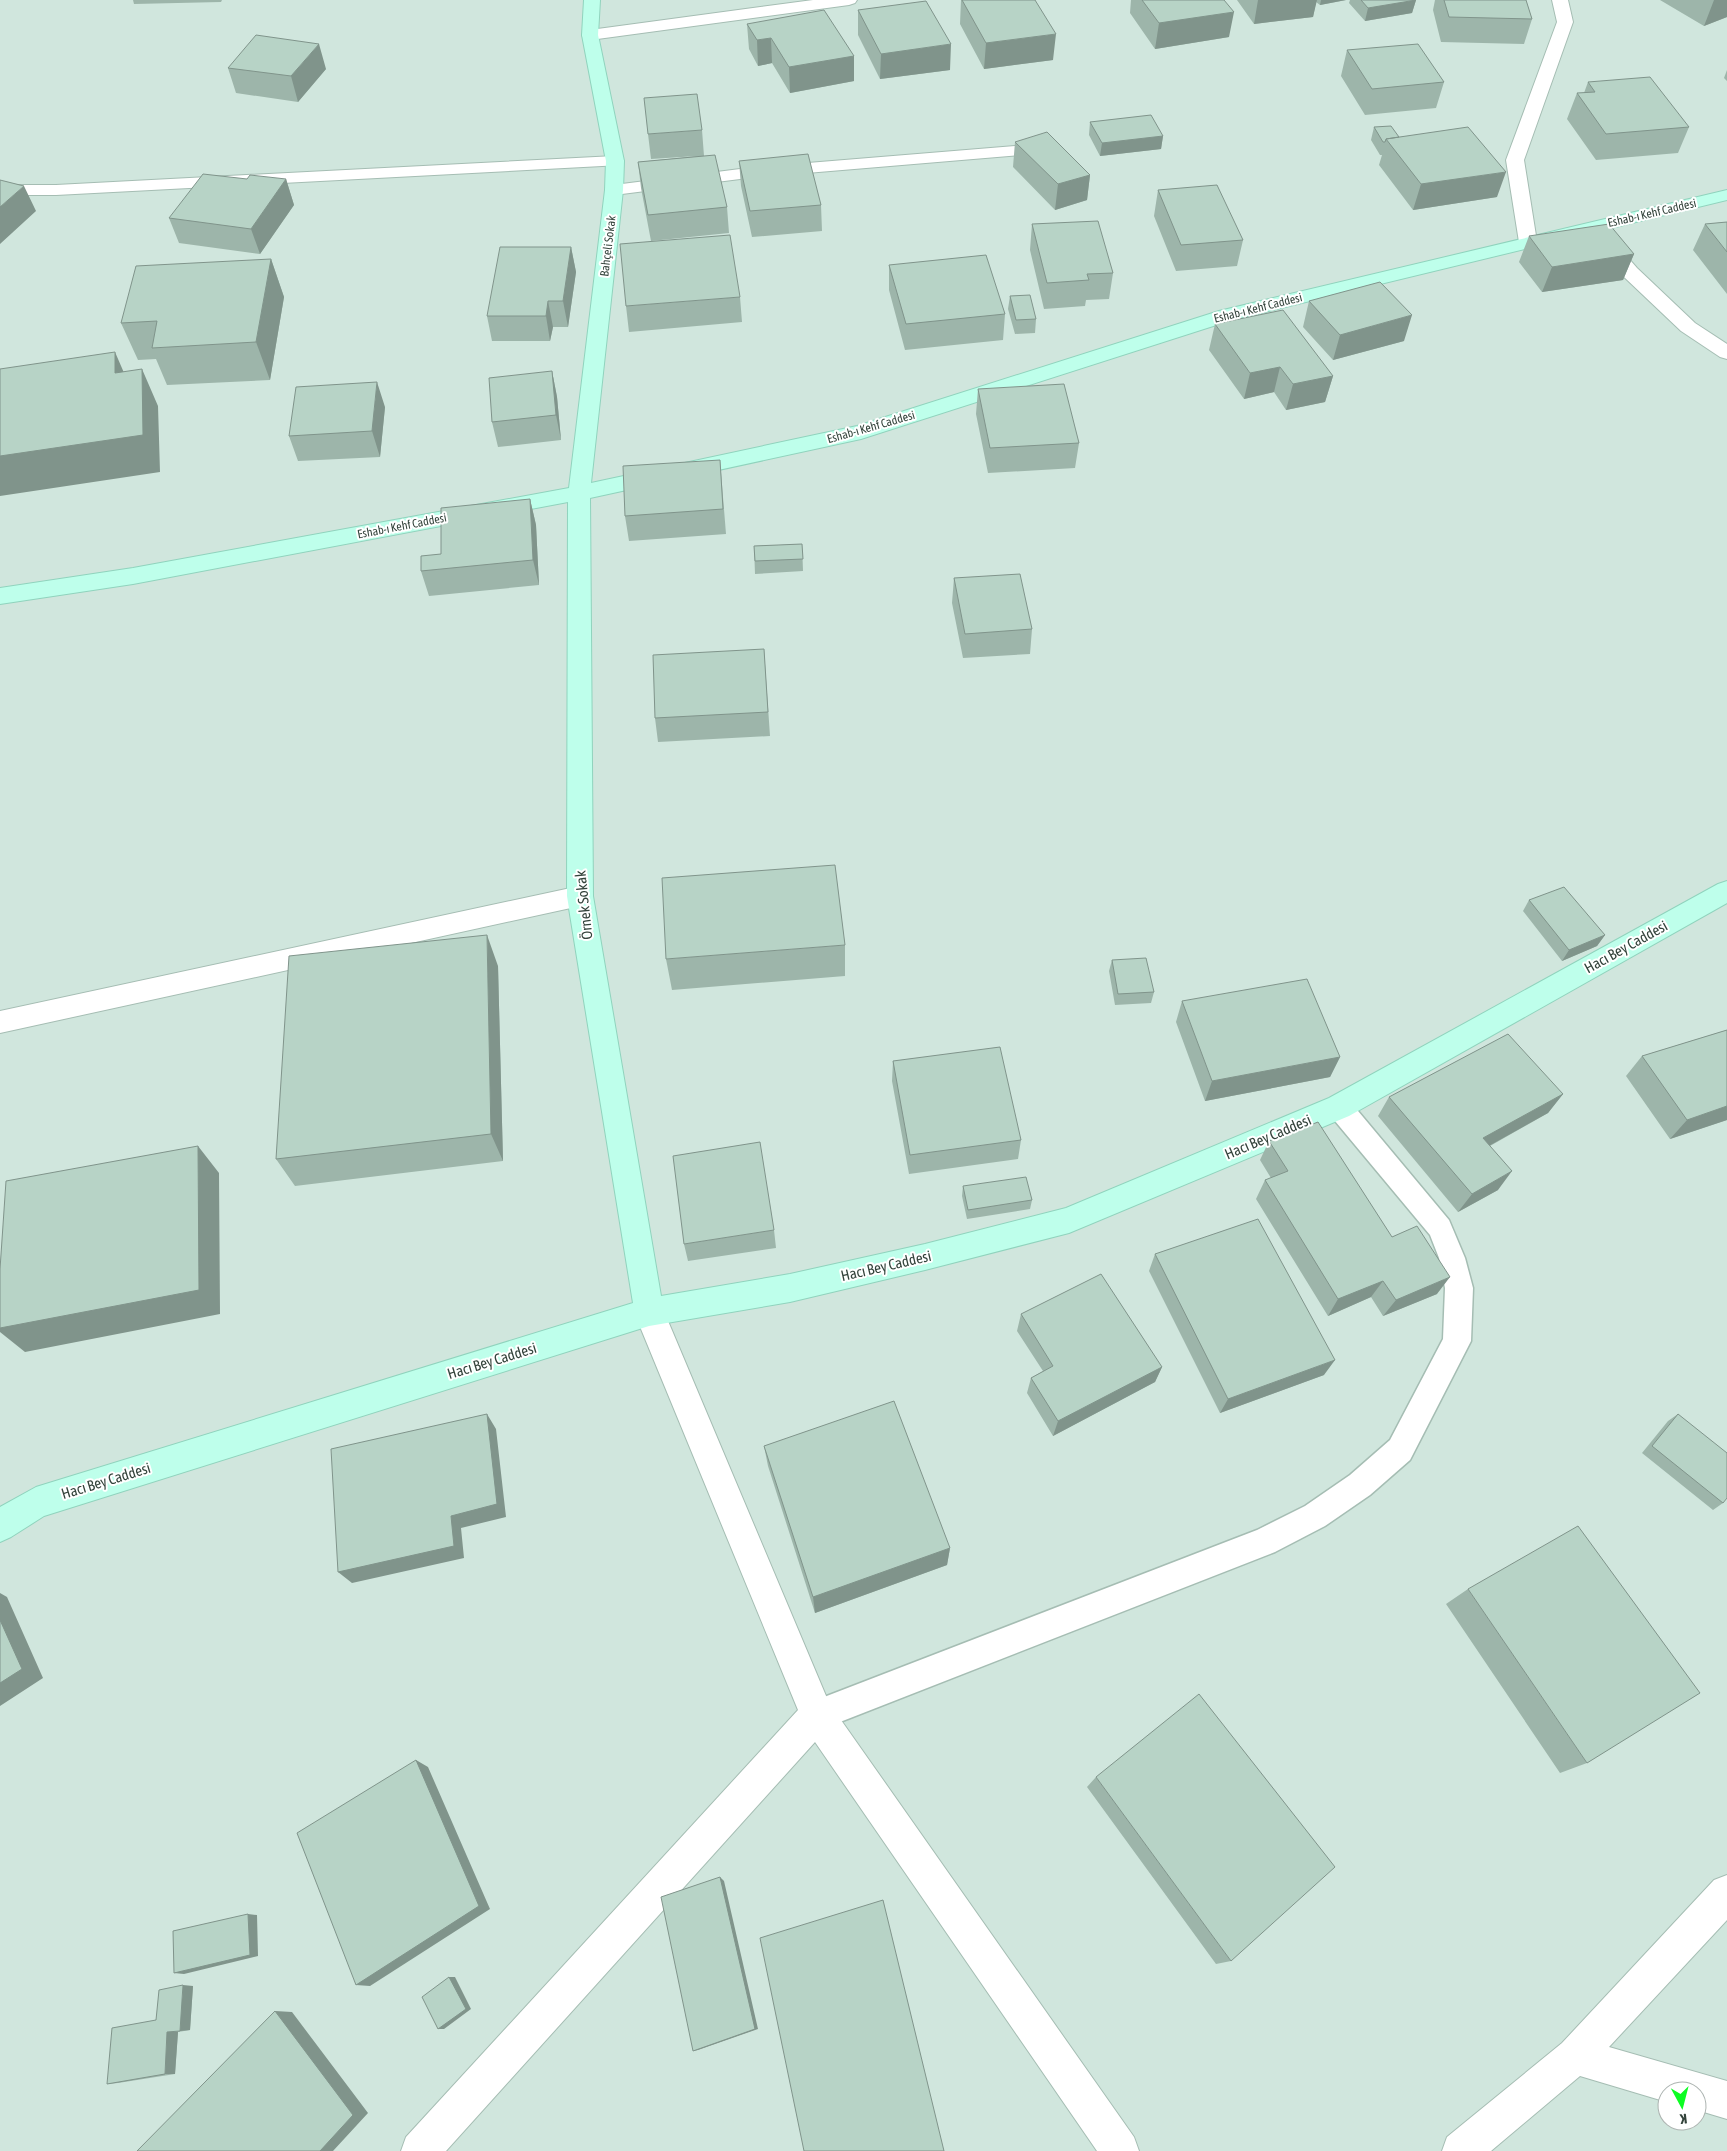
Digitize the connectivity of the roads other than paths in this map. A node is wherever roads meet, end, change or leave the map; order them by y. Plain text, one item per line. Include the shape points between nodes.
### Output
1 (592, 0) edge
2 (849, 0) edge
3 (1560, 0) edge
4 (590, 35) junction
5 (1050, 148) edge
6 (616, 161) junction
7 (0, 190) edge
8 (614, 190) junction
9 (1727, 195) edge
10 (1590, 227) junction
11 (1528, 242) junction
12 (1727, 353) edge
13 (579, 493) junction
14 (0, 596) edge
15 (1727, 891) edge
16 (580, 896) junction
17 (0, 1022) edge
18 (1339, 1108) junction
19 (650, 1312) junction
20 (0, 1526) edge
21 (817, 1715) junction
22 (1727, 1893) edge
23 (1575, 2056) junction
24 (1662, 2081) edge
25 (1707, 2094) edge
26 (1727, 2100) edge
27 (420, 2151) edge
28 (1120, 2151) edge
29 (1461, 2151) edge

1 - 4 street, Bahçeli Sokak
2 - 4 street
3 - 11 street via 1565,22 1515,160
4 - 6 street, Bahçeli Sokak
5 - 8 street via 748,173
6 - 7 street via 56,190
6 - 8 street, Bahçeli Sokak
8 - 13 street, Bahçeli Sokak
9 - 10 street, Eshab-ı Kehf Caddesi
10 - 11 street, Eshab-ı Kehf Caddesi
10 - 12 street via 1630,272 1688,327
11 - 13 street, Eshab-ı Kehf Caddesi via 1226,315 861,432
13 - 14 street, Eshab-ı Kehf Caddesi via 134,576
13 - 16 street, Örnek Sokak
15 - 18 street, Hacı Bey Caddesi
16 - 17 street
16 - 19 street, Örnek Sokak
18 - 19 street, Hacı Bey Caddesi via 1069,1220 790,1288
18 - 21 lane via 1440,1228 1459,1288 1457,1341 1400,1450 1360,1485 1315,1516 1265,1542
19 - 20 street, Hacı Bey Caddesi via 36,1503
19 - 21 street
21 - 27 street
21 - 28 street
22 - 23 street
23 - 24 street
23 - 29 street
25 - 26 street

